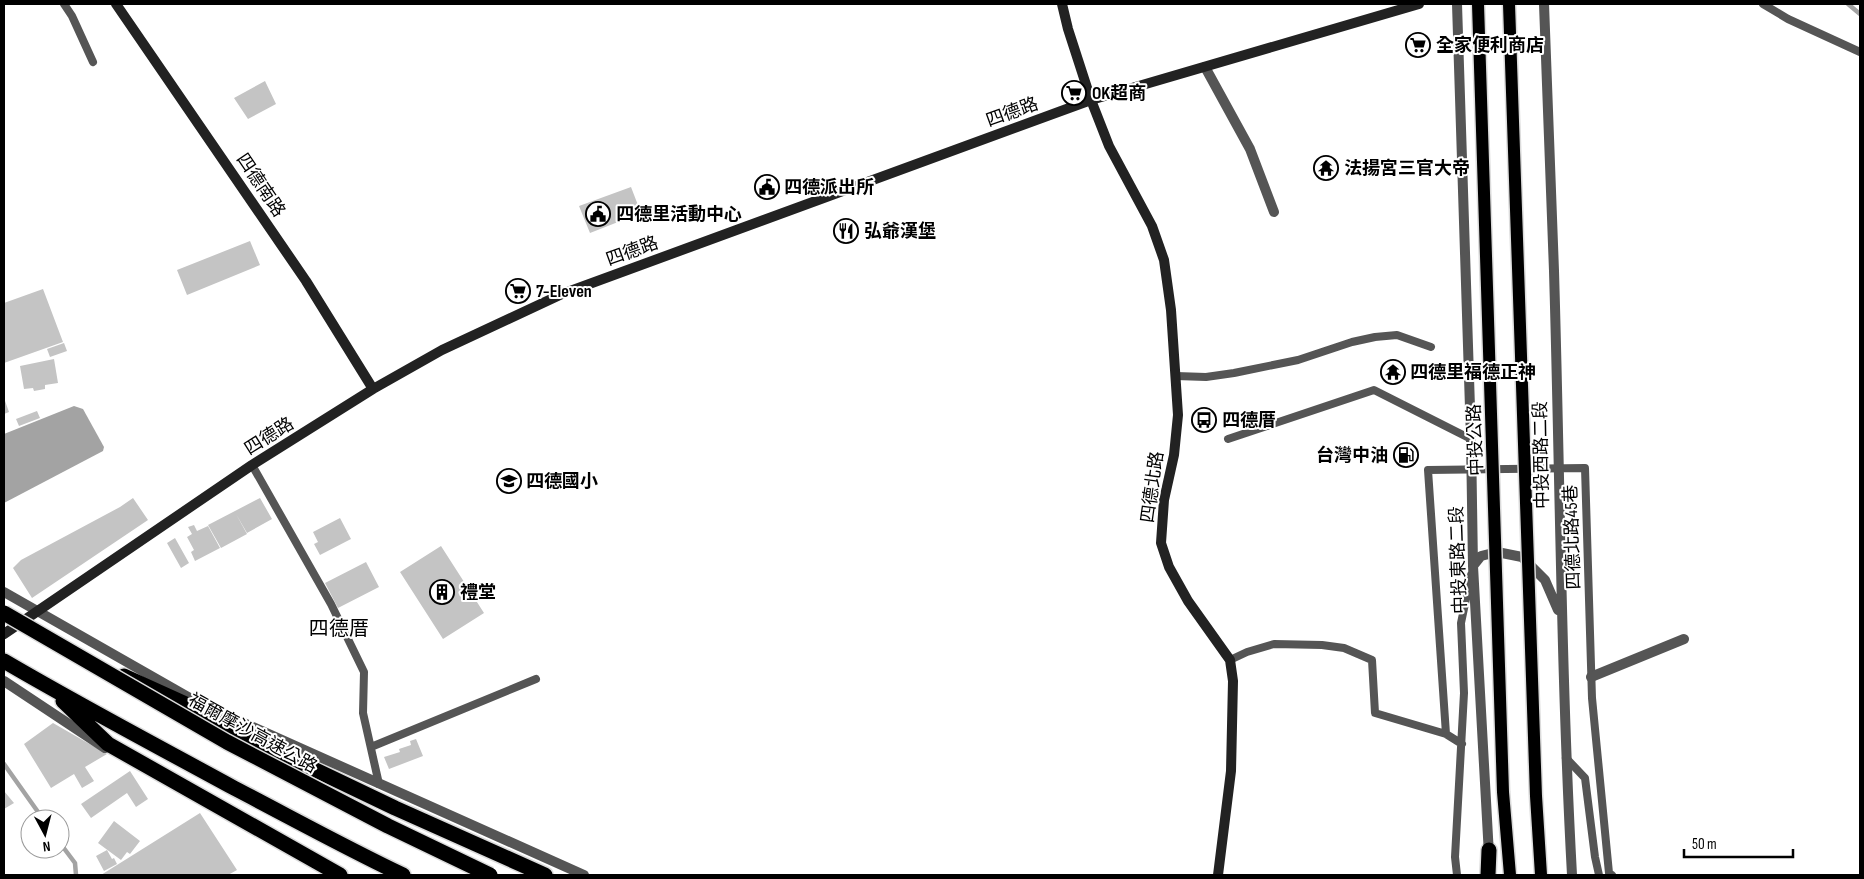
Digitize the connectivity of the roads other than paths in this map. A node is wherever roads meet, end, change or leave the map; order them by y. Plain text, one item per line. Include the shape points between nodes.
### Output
1 (64, 4) edge
2 (116, 4) edge
3 (1062, 4) edge
4 (1420, 4) edge
5 (1457, 4) edge
6 (1478, 4) edge
7 (1509, 4) edge
8 (1544, 4) edge
9 (1763, 4) edge
10 (1860, 52) edge
11 (93, 62) dead end
12 (1205, 67) junction
13 (1091, 100) junction
14 (1274, 212) dead end
15 (1431, 347) dead end
16 (1176, 376) junction
17 (373, 389) junction
18 (1228, 439) dead end
19 (1471, 439) junction
20 (252, 465) junction
21 (1558, 467) junction
22 (1472, 470) junction
23 (1473, 566) junction
24 (4, 592) edge
25 (37, 612) junction
26 (4, 613) edge
27 (1561, 616) junction
28 (4, 634) edge
29 (1684, 639) dead end
30 (75, 653) junction
31 (1230, 660) junction
32 (4, 661) edge
33 (1591, 677) junction
34 (536, 679) dead end
35 (4, 681) edge
36 (47, 687) junction
37 (1446, 734) junction
38 (1462, 744) junction
39 (371, 747) junction
40 (1566, 758) junction
41 (379, 784) junction
42 (1489, 850) junction
43 (330, 875) edge
44 (340, 875) edge
45 (404, 875) edge
46 (490, 875) edge
47 (544, 875) edge
48 (584, 875) edge
49 (1218, 875) edge
50 (1456, 875) edge
51 (1488, 875) edge
52 (1492, 875) edge
53 (1510, 875) edge
54 (1541, 875) edge
55 (1572, 875) edge
56 (1599, 875) edge
57 (1612, 875) edge

1 - 11 lane
2 - 17 main road, 四德南路 via 296,266
3 - 13 main road, 四德北路
4 - 12 main road, 四德路
5 - 19 street, 中投東路二段
6 - 53 main road, 中投公路, bridge via 1503,792
7 - 54 main road, bridge via 1535,786
8 - 21 street, 中投西路二段
9 - 10 lane
12 - 13 main road, 四德路
12 - 14 street via 1250,149
13 - 16 main road, 四德北路 via 1109,146 1152,226 1164,260
13 - 17 main road, 四德路 via 562,294 442,350
15 - 16 lane via 1397,335 1375,337 1298,360 1234,373 1206,377
16 - 31 main road, 四德北路 via 1178,415 1174,455 1164,500 1161,542 1188,601
17 - 20 main road, 四德路
18 - 19 lane via 1374,390
19 - 22 street, 中投東路二段
20 - 25 main road, 四德路
20 - 39 lane via 331,604 364,672 363,713
21 - 22 lane, 四德北路45巷
21 - 27 street, 中投西路二段
21 - 33 lane, 四德北路45巷 via 1584,468
22 - 23 street, 中投東路二段
22 - 37 lane, 四德北路45巷 via 1428,470
23 - 27 street via 1481,556 1497,552 1522,557 1545,580
23 - 38 lane via 1461,623
23 - 42 street, 中投東路二段
24 - 25 street
25 - 28 main road, 四德路
25 - 41 street via 197,702
26 - 30 highway, 福爾摩沙高速公路, bridge
27 - 40 street, 中投西路二段
29 - 33 street
30 - 46 highway, 福爾摩沙高速公路, bridge via 227,742
30 - 47 highway, bridge via 188,705 234,732 386,804
31 - 37 lane via 1274,644 1344,648 1372,660 1375,713
31 - 49 main road, 四德北路 via 1233,681 1231,771
32 - 36 highway
33 - 57 lane, 四德北路45巷 via 1609,873
34 - 39 lane
35 - 43 street via 110,751
36 - 44 highway via 108,744
36 - 45 highway
37 - 38 lane
38 - 50 lane
39 - 41 lane
40 - 55 street, 中投西路二段
40 - 56 lane via 1585,778
41 - 48 street
42 - 51 highway
42 - 52 street, 中投東路二段

